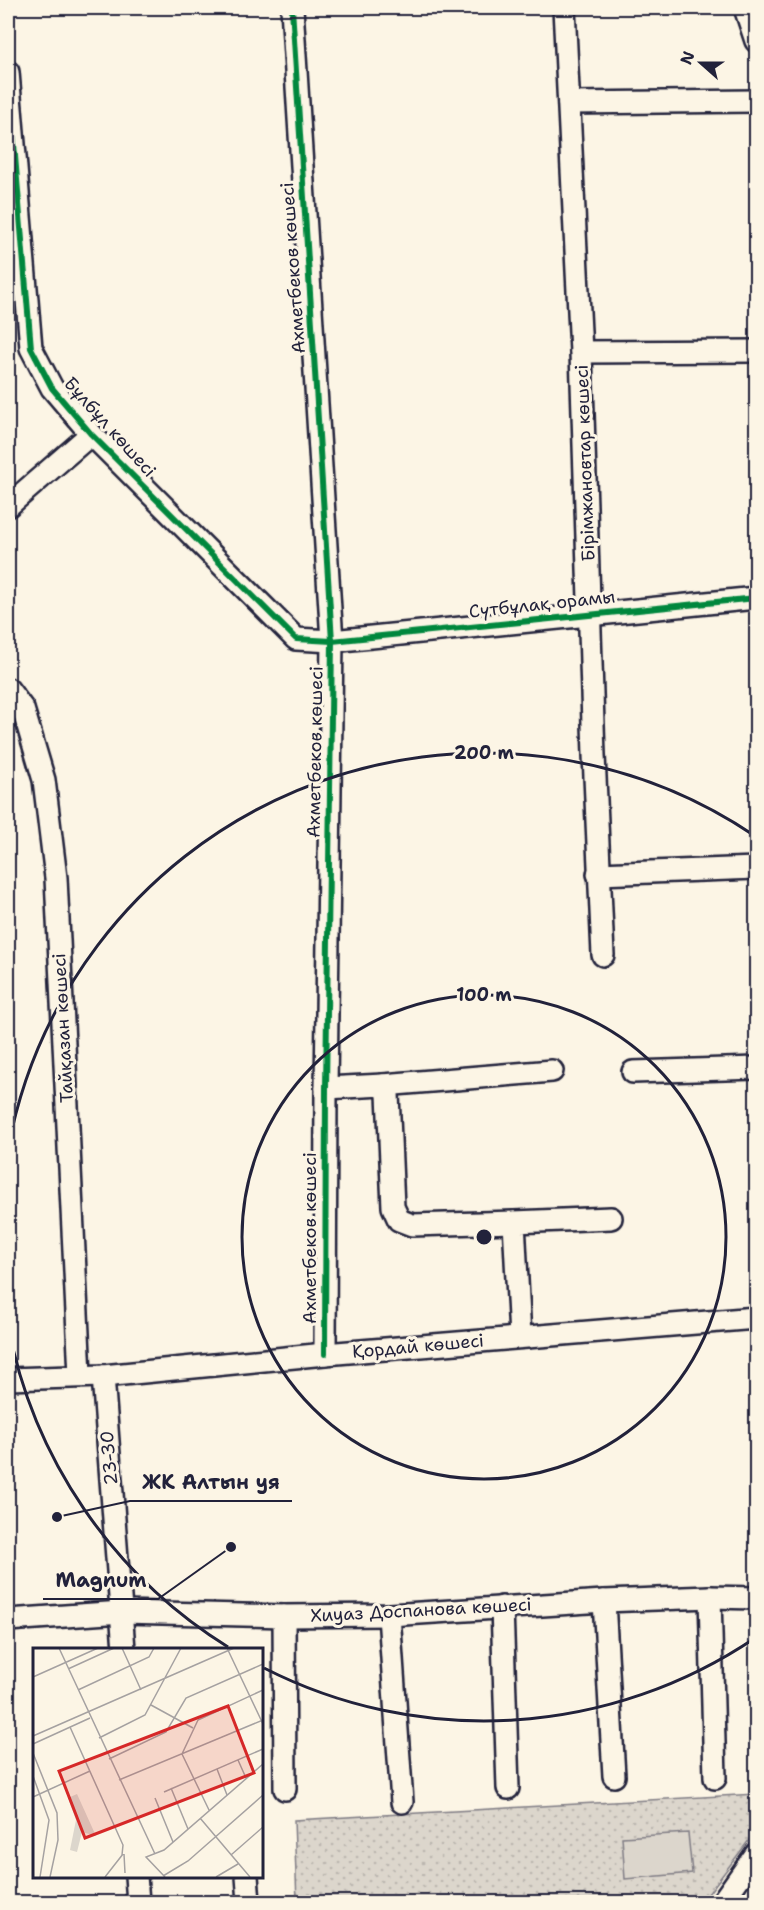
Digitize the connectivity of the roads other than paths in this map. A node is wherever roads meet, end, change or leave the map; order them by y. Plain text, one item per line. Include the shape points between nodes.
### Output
1 (292, 8) edge
2 (564, 8) edge
3 (745, 8) edge
4 (756, 41) edge
5 (8, 72) edge
6 (756, 101) edge
7 (569, 103) junction
8 (756, 351) edge
9 (581, 352) junction
10 (91, 434) junction
11 (8, 506) edge
12 (756, 598) edge
13 (589, 614) junction
14 (332, 641) junction
15 (8, 689) edge
16 (756, 868) edge
17 (598, 874) junction
18 (603, 955) dead end
19 (756, 1068) edge
20 (552, 1071) dead end
21 (633, 1072) dead end
22 (383, 1085) junction
23 (326, 1088) junction
24 (611, 1218) dead end
25 (514, 1222) junction
26 (756, 1318) edge
27 (520, 1337) junction
28 (325, 1354) junction
29 (80, 1375) junction
30 (103, 1376) junction
31 (8, 1380) edge
32 (711, 1597) junction
33 (756, 1598) edge
34 (604, 1601) junction
35 (501, 1607) junction
36 (122, 1612) junction
37 (389, 1615) junction
38 (284, 1617) junction
39 (8, 1620) edge
40 (124, 1648) edge
41 (614, 1776) dead end
42 (716, 1778) dead end
43 (508, 1788) dead end
44 (285, 1789) dead end
45 (402, 1802) dead end
46 (756, 1854) edge
47 (136, 1877) edge
48 (247, 1877) edge
49 (138, 1902) edge
50 (249, 1902) edge
51 (722, 1902) edge

1 - 14 street, Ахметбеков көшесі
2 - 7 street, Бірімжановтар көшесі
3 - 4 street
5 - 10 street, Бұлбұл көшесі via 31,348 52,388
6 - 7 street
7 - 9 street, Бірімжановтар көшесі
8 - 9 street
9 - 13 street, Бірімжановтар көшесі
10 - 11 street
10 - 14 street, Бұлбұл көшесі via 296,639
12 - 13 street, Cүтбұлақ орамы
13 - 14 street, Cүтбұлақ орамы
13 - 17 street, Бірімжановтар көшесі
14 - 23 street, Ахметбеков көшесі
15 - 29 street, Тайқазан көшесі via 23,709 44,780 56,878
16 - 17 street
17 - 18 street, Бірімжановтар көшесі
19 - 21 street
20 - 22 street
22 - 23 street
22 - 25 street via 388,1094 393,1207 399,1220 412,1225
23 - 28 street, Ахметбеков көшесі
24 - 25 street
25 - 27 street
26 - 27 street, Қордай көшесі
27 - 28 street, Қордай көшесі
28 - 30 street, Қордай көшесі
29 - 30 street, Қордай көшесі
29 - 31 street, Қордай көшесі
30 - 36 street, 23-30
32 - 33 street, Хиуаз Доспанова көшесі
32 - 34 street, Хиуаз Доспанова көшесі
32 - 42 street
34 - 35 street, Хиуаз Доспанова көшесі
34 - 41 street
35 - 37 street, Хиуаз Доспанова көшесі
35 - 43 street
36 - 38 street, Хиуаз Доспанова көшесі
36 - 39 street, Хиуаз Доспанова көшесі
36 - 40 street
37 - 38 street, Хиуаз Доспанова көшесі
37 - 45 street
38 - 44 street
46 - 51 street
47 - 49 street
48 - 50 street

